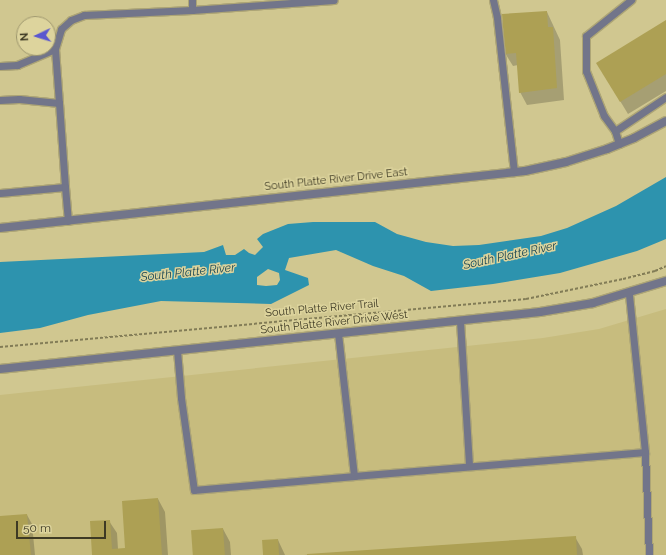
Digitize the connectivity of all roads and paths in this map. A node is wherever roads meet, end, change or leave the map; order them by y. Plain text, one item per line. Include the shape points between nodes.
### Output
1 (192, 0) edge
2 (334, 0) edge
3 (493, 0) edge
4 (631, 0) edge
5 (192, 10) junction
6 (56, 46) edge
7 (38, 56) edge
8 (56, 56) edge
9 (0, 66) edge
10 (666, 96) edge
11 (0, 100) edge
12 (59, 103) junction
13 (666, 120) edge
14 (615, 131) junction
15 (619, 144) junction
16 (514, 172) junction
17 (65, 187) junction
18 (0, 192) edge
19 (68, 220) junction
20 (0, 228) edge
21 (666, 266) edge
22 (666, 281) edge
23 (629, 294) junction
24 (460, 321) junction
25 (338, 334) junction
26 (0, 347) edge
27 (177, 350) junction
28 (0, 369) edge
29 (645, 452) junction
30 (469, 466) junction
31 (354, 476) junction
32 (649, 555) edge

1 - 5 lane
2 - 5 lane
3 - 16 lane
4 - 14 lane via 586,36 586,71 604,116
5 - 6 lane via 84,15 70,20 61,29
7 - 9 lane via 17,65
8 - 12 lane
10 - 14 lane
11 - 12 lane
12 - 17 lane
13 - 15 street, South Platte River Drive East
14 - 15 lane
15 - 16 street, South Platte River Drive East via 566,162
16 - 19 street, South Platte River Drive East
17 - 18 lane
17 - 19 lane
19 - 20 street, South Platte River Drive East
21 - 26 path, South Platte River Trail via 623,279 526,299
22 - 23 street, South Platte River Drive West
23 - 24 street, South Platte River Drive West via 569,308
23 - 29 lane
24 - 25 street, South Platte River Drive West
24 - 30 lane
25 - 27 street, South Platte River Drive West
25 - 31 lane
27 - 28 street, South Platte River Drive West
27 - 31 lane via 194,490
29 - 30 lane
29 - 32 lane
30 - 31 lane

